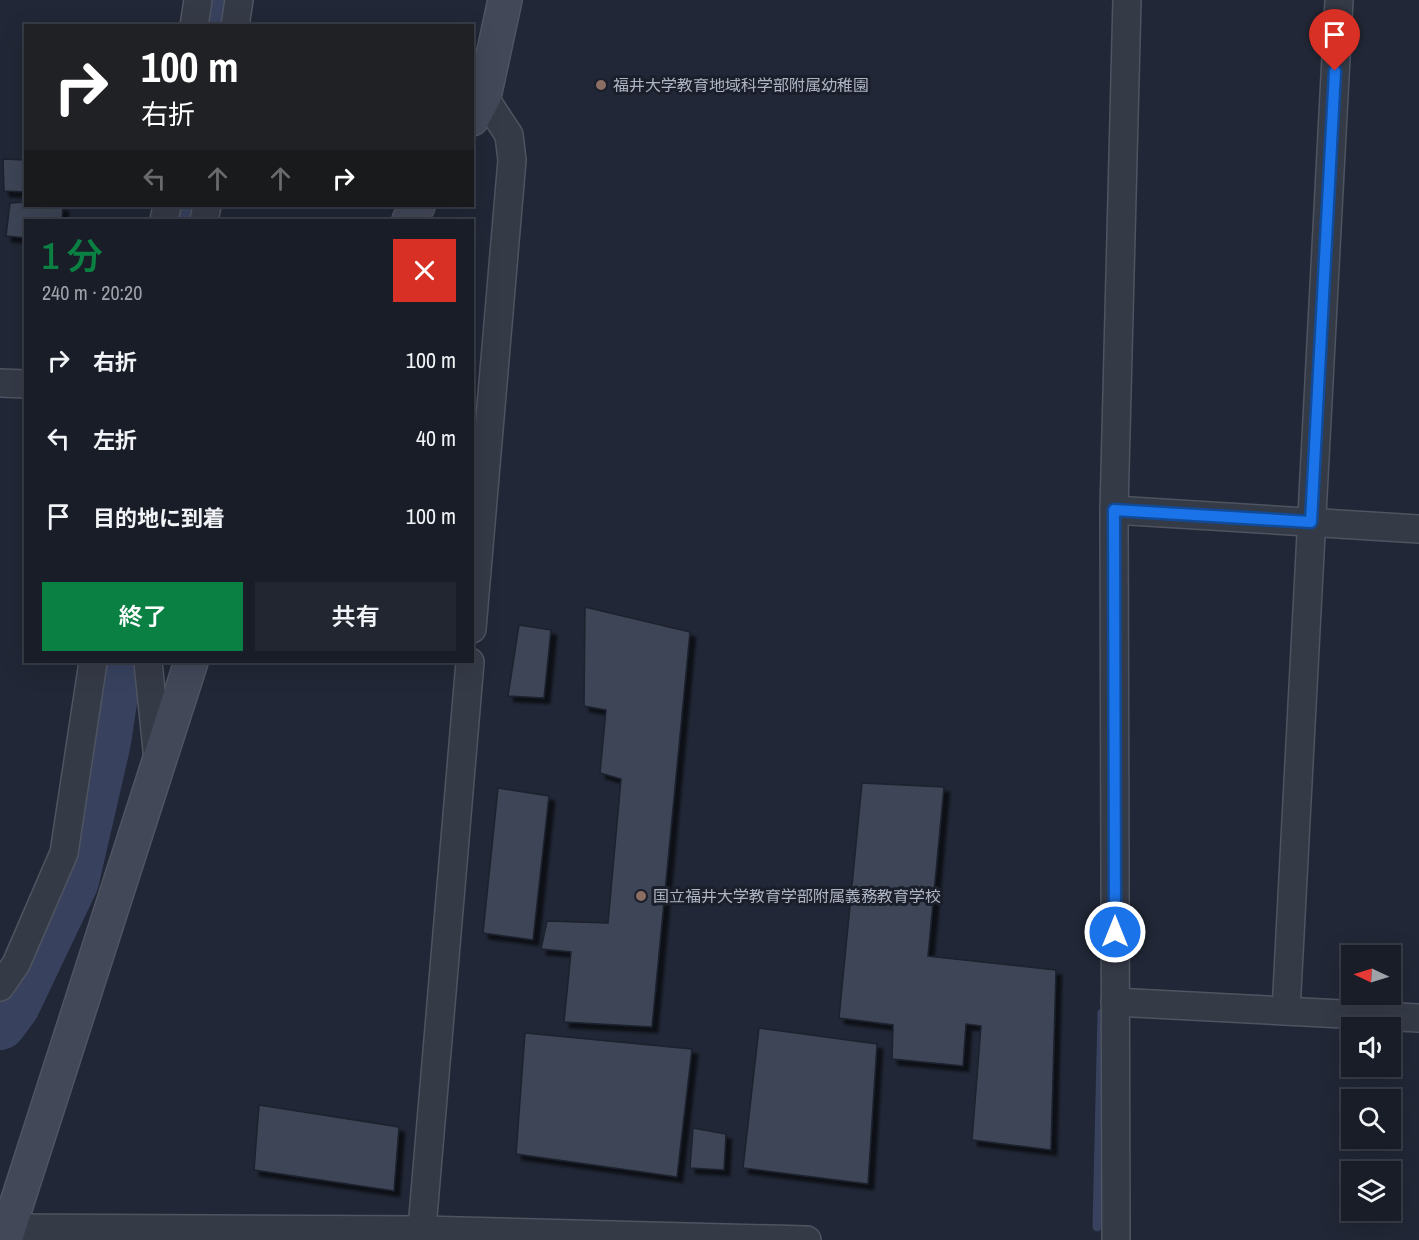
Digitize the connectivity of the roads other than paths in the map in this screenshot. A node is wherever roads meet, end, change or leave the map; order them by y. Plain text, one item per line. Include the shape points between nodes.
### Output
1 (198, 0) edge
2 (239, 0) edge
3 (505, 0) edge
4 (1127, 0) edge
5 (1339, 0) edge
6 (194, 24) edge
7 (235, 24) edge
8 (478, 108) edge
9 (0, 383) edge
10 (24, 384) edge
11 (1114, 510) junction
12 (1311, 522) junction
13 (1419, 529) edge
14 (474, 606) edge
15 (93, 663) edge
16 (148, 663) edge
17 (191, 663) edge
18 (470, 663) edge
19 (158, 764) junction
20 (0, 987) edge
21 (1115, 1002) junction
22 (1286, 1011) junction
23 (1419, 1018) edge
24 (6, 1234) edge
25 (422, 1235) edge
26 (807, 1240) edge
27 (1124, 1240) edge

1 - 6 street
2 - 7 street
3 - 8 street
4 - 11 street
5 - 12 street
8 - 14 street via 509,135 512,160
9 - 10 street
11 - 12 street
11 - 21 street
12 - 13 street
12 - 22 street
15 - 20 street via 64,853 16,964
16 - 19 street
17 - 19 street
18 - 25 street
19 - 24 street
21 - 22 street
21 - 27 street
22 - 23 street
24 - 25 street
25 - 26 street

